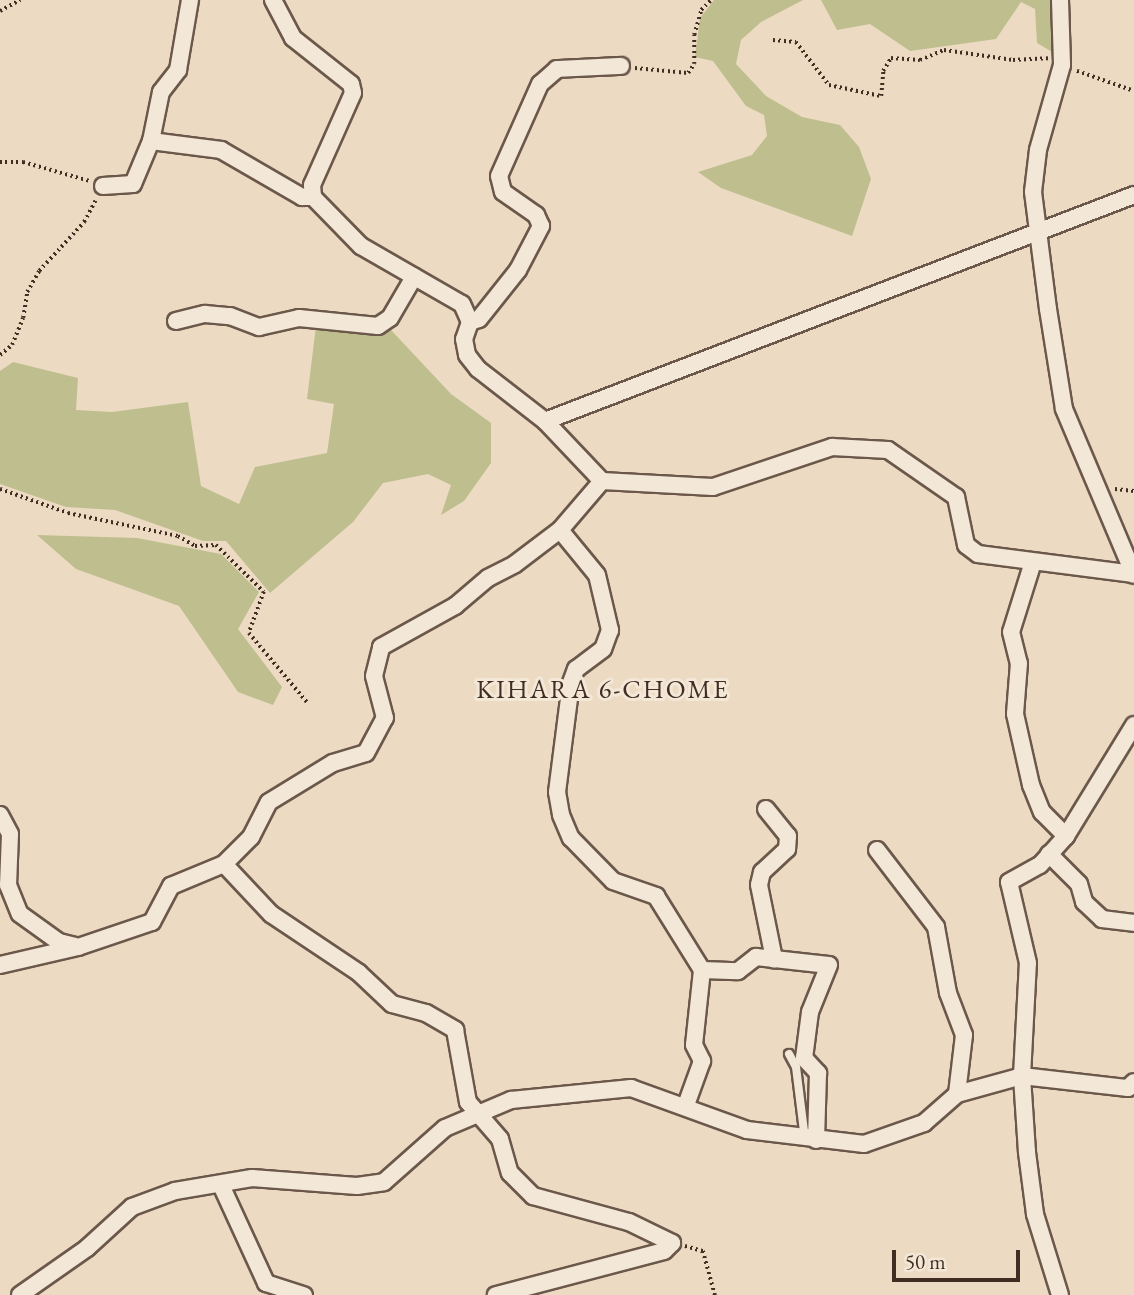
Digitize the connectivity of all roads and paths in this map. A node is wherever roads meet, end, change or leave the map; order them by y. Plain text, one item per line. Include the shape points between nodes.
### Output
1 (20, 0) edge
2 (190, 0) edge
3 (273, 0) edge
4 (711, 0) edge
5 (1060, 0) edge
6 (0, 11) edge
7 (773, 40) dead end
8 (1062, 65) junction
9 (621, 66) joint
10 (1134, 91) edge
11 (151, 141) junction
12 (0, 162) edge
13 (103, 186) junction
14 (1134, 195) edge
15 (313, 197) junction
16 (1040, 232) junction
17 (414, 277) junction
18 (176, 321) dead end
19 (470, 323) junction
20 (0, 355) edge
21 (545, 421) junction
22 (602, 481) junction
23 (0, 489) edge
24 (560, 530) junction
25 (1033, 562) junction
26 (1134, 574) edge
27 (307, 702) dead end
28 (1134, 725) edge
29 (766, 809) dead end
30 (0, 815) edge
31 (1066, 835) junction
32 (877, 850) dead end
33 (1049, 854) junction
34 (224, 864) junction
35 (1134, 923) edge
36 (78, 947) junction
37 (774, 959) junction
38 (0, 965) edge
39 (702, 970) junction
40 (789, 1054) dead end
41 (1022, 1076) junction
42 (1134, 1082) edge
43 (957, 1094) junction
44 (686, 1105) junction
45 (476, 1116) junction
46 (810, 1139) junction
47 (221, 1185) junction
48 (672, 1243) junction
49 (516, 1293) edge
50 (20, 1295) edge
51 (304, 1295) edge
52 (496, 1295) edge
53 (715, 1295) edge
54 (1060, 1295) edge

1 - 6 path
2 - 11 street via 178,70 161,92
3 - 15 street via 293,38 351,84 353,93 312,185
4 - 9 path via 701,10 694,35 694,64 688,73
5 - 8 street
7 - 8 path via 796,42 829,85 881,96 883,71 891,58 920,60 944,50 1013,60 1041,57
8 - 10 path
8 - 16 street via 1038,150 1033,192
9 - 19 street via 556,69 540,84 499,176 503,192 536,215 541,226 517,270 479,319
11 - 13 street via 133,184
11 - 15 street via 221,149 302,197
12 - 13 path via 23,162
13 - 20 path via 84,222 39,271 27,292 12,345
14 - 16 street
15 - 17 street via 361,246
16 - 21 street
16 - 26 street via 1064,409
17 - 18 street via 390,318 378,326 299,318 259,327 230,316 205,314
17 - 19 street via 462,304
19 - 21 street via 464,340 467,355
21 - 22 street
22 - 24 street
22 - 25 street via 713,488 832,447 888,450 956,497 966,545 978,554
23 - 27 path via 68,513 178,536 195,546 216,545 264,592 249,633
24 - 34 street via 455,606 381,647 374,677 385,718 374,745 354,759 333,763 269,802 251,837
24 - 39 street via 597,575 610,630 603,649 576,669 571,683 557,792 561,815 571,838 613,881 656,896
25 - 26 street
25 - 31 street via 1011,632 1019,663 1015,714 1042,812
28 - 31 street
29 - 37 street via 788,836 787,849 762,872 759,885
30 - 36 street via 10,834 8,885 20,914 59,942
31 - 33 street
32 - 43 street via 936,927 948,993 964,1035
33 - 35 street via 1079,884 1084,902 1102,919
33 - 41 street via 1009,882 1028,963
34 - 36 street via 171,886 152,922
34 - 45 street via 271,915 349,966 392,1004 426,1013 455,1030 468,1102
36 - 38 street
37 - 39 street via 756,957 738,971
37 - 46 street via 829,965 810,1012 804,1058 818,1073
39 - 44 street via 694,1045 702,1061
40 - 46 lane via 796,1067
41 - 42 street via 1128,1088
41 - 43 street
41 - 54 street via 1035,1214
43 - 46 street via 925,1123 863,1144
44 - 45 street via 631,1088 511,1100
44 - 46 street via 747,1130
45 - 47 street via 427,1140 384,1182 357,1186 252,1178
45 - 48 street via 500,1139 510,1173 533,1196 629,1222
47 - 50 street via 175,1191 132,1207 87,1248
47 - 51 street via 266,1283
48 - 49 street via 664,1251
48 - 53 path via 703,1251
49 - 52 street

